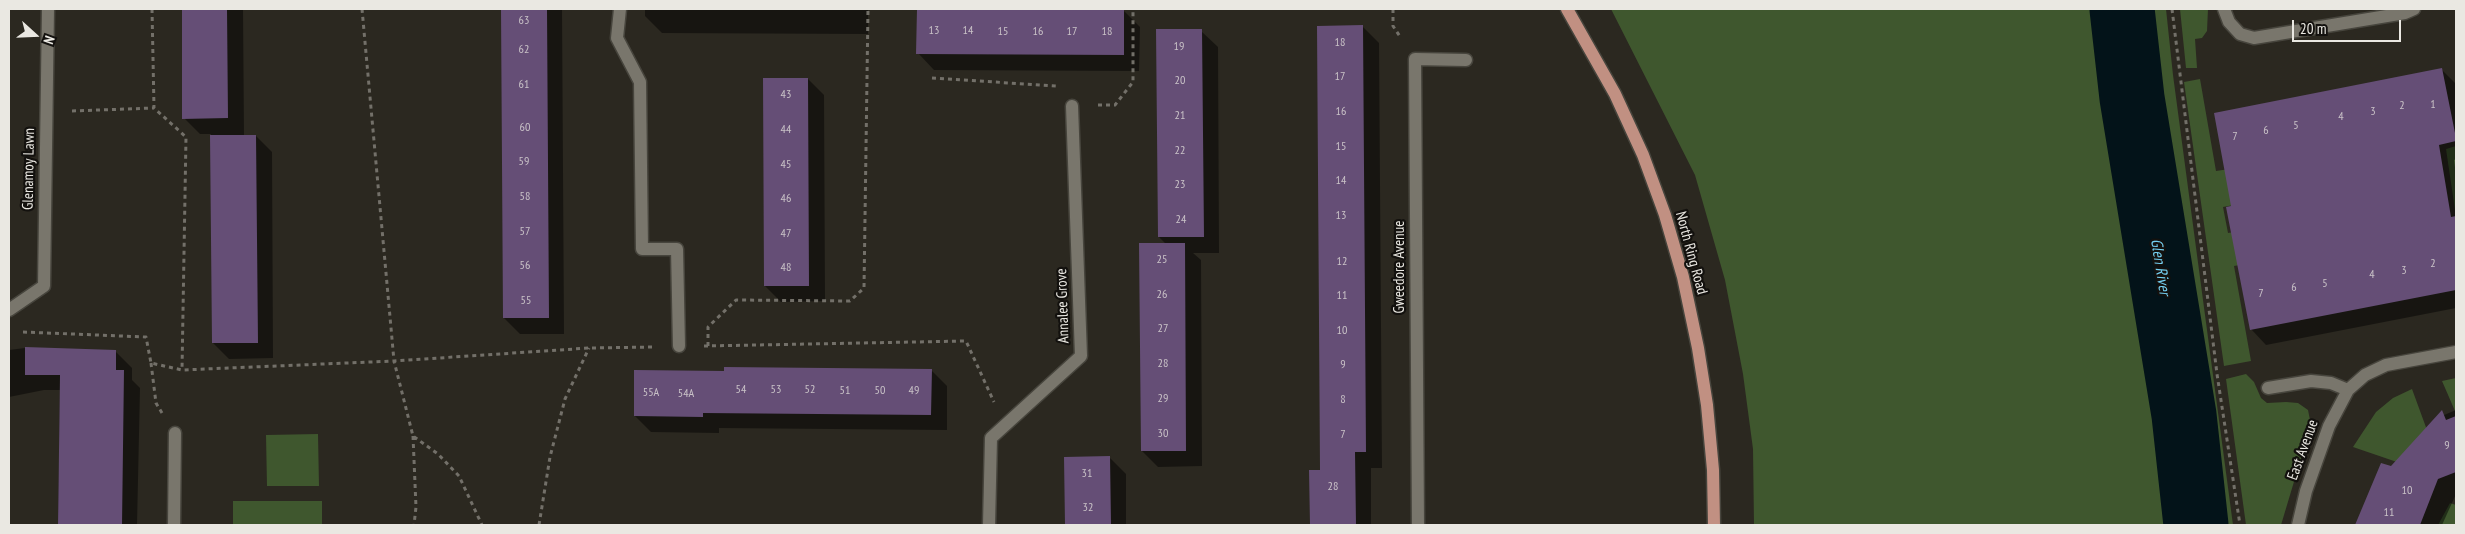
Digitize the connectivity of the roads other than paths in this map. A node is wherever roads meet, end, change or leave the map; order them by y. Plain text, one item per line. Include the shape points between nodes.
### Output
1 (48, 9) edge
2 (620, 9) edge
3 (1567, 9) edge
4 (2224, 9) edge
5 (2414, 9) edge
6 (1466, 60) dead end
7 (1072, 106) road end
8 (9, 310) edge
9 (679, 346) road end
10 (2456, 352) edge
11 (2268, 388) dead end
12 (2348, 390) junction
13 (175, 433) road end
14 (174, 525) edge
15 (989, 525) edge
16 (1418, 525) edge
17 (1714, 525) edge
18 (2298, 525) edge

1 - 8 street, Glenamoy Lawn via 44,286
2 - 9 street via 617,38 640,82 642,250 677,249
3 - 17 main road, North Ring Road via 1615,94 1643,155 1665,215 1698,348 1713,470
4 - 5 street via 2229,22 2240,34 2254,38
6 - 16 street, Gweedore Avenue via 1415,59
7 - 15 street, Annalee Grove via 1081,356 991,438
10 - 12 street, East Avenue via 2386,365 2364,375
11 - 12 street via 2311,381 2331,382
12 - 18 street, East Avenue via 2329,426 2306,491
13 - 14 street

